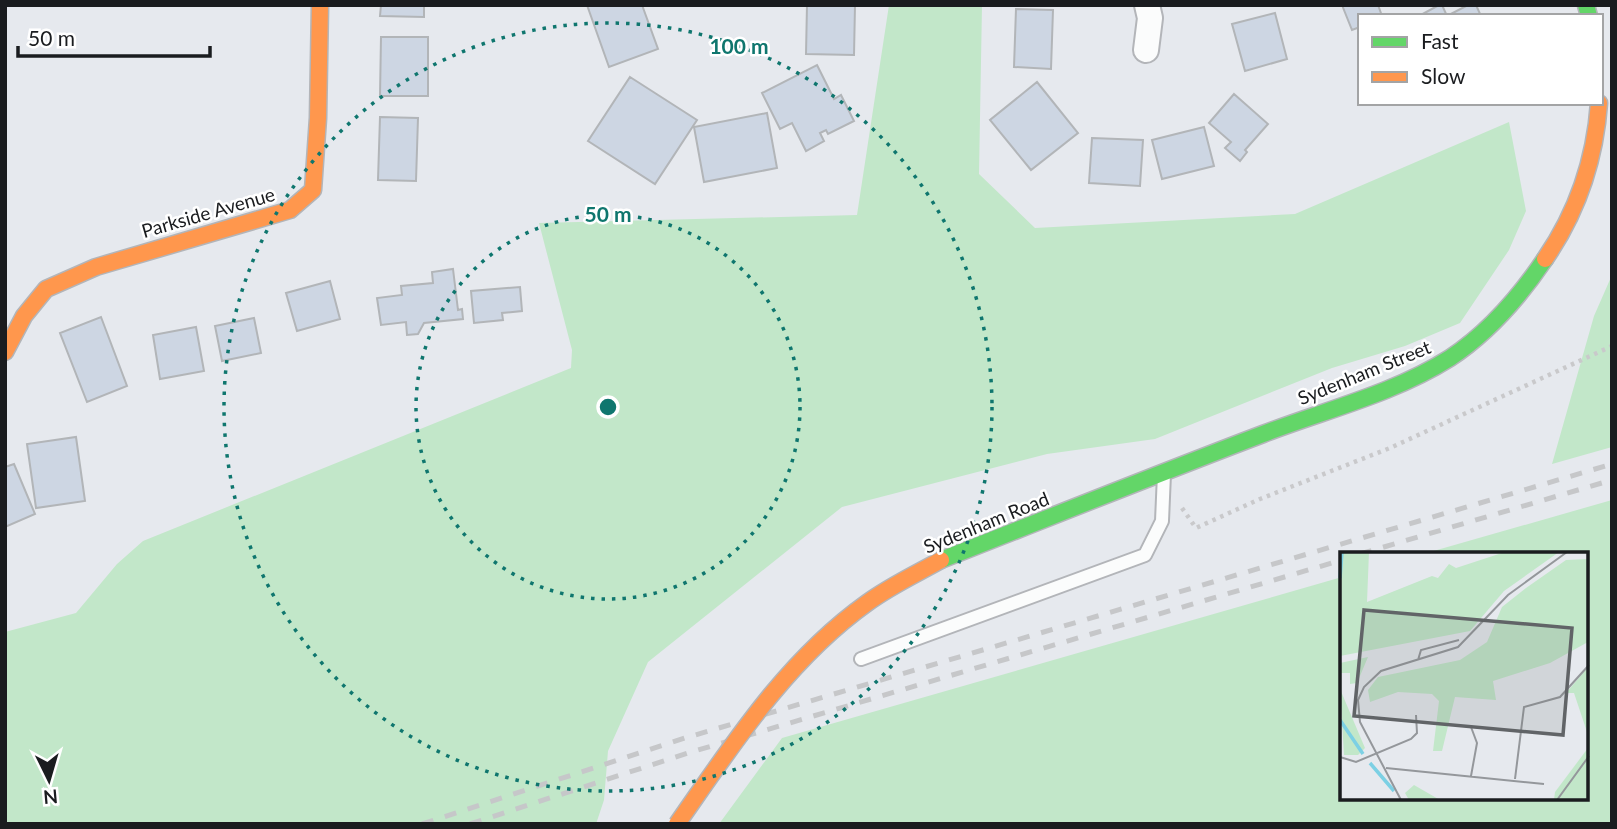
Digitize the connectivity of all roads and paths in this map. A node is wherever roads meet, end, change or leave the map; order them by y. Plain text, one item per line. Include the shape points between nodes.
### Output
1 (320, 5) edge
2 (1147, 5) edge
3 (1146, 50) dead end
4 (1599, 105) edge
5 (1612, 346) edge
6 (5, 352) edge
7 (1164, 474) junction
8 (861, 659) dead end
9 (677, 824) edge

1 - 6 main road, Parkside Avenue via 313,190 290,210 96,267 46,289 24,316
2 - 3 street
4 - 7 main road, Sydenham Street via 1599,129 1584,185 1561,236 1520,296 1473,342 1440,365 1387,389
5 - 7 path via 1390,448 1196,528 1170,491
7 - 8 lane via 1163,521 1145,555
7 - 9 main road, Sydenham Road, bridge via 941,560 867,603 809,652 757,709

